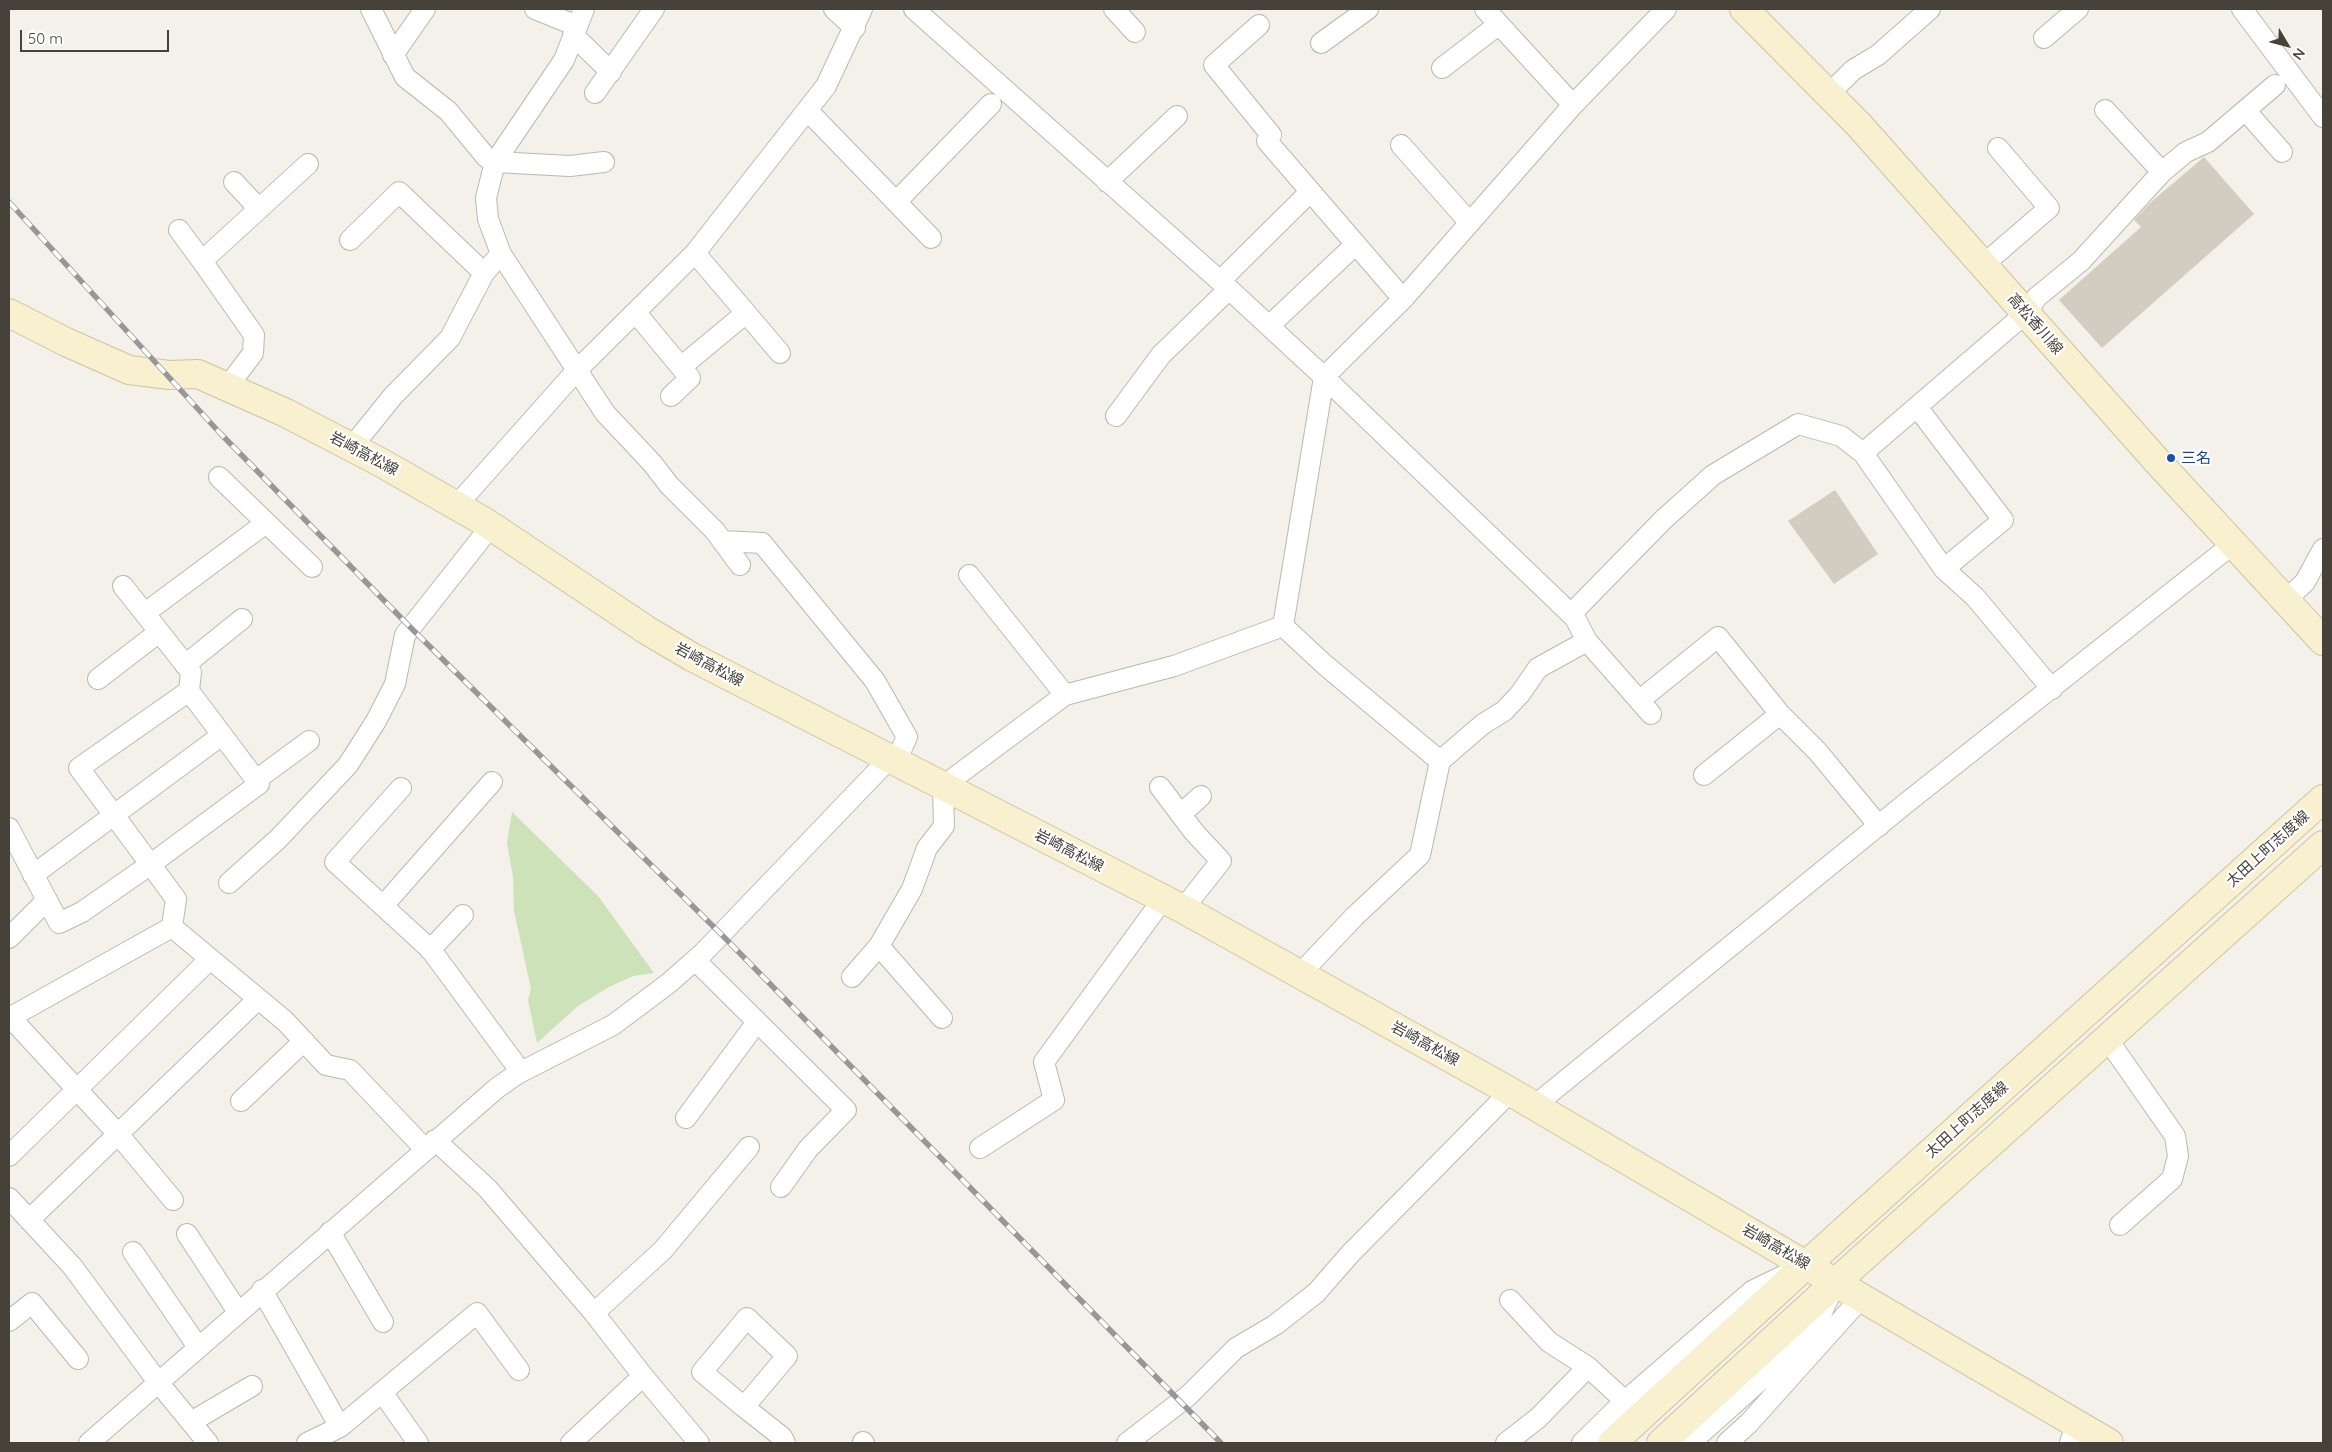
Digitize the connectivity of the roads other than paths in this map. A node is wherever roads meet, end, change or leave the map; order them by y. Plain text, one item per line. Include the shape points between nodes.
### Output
1 (371, 9) edge
2 (425, 9) edge
3 (535, 9) edge
4 (654, 9) edge
5 (834, 9) edge
6 (862, 9) edge
7 (914, 9) edge
8 (1114, 9) edge
9 (1368, 9) edge
10 (1485, 9) edge
11 (1666, 9) edge
12 (1744, 9) edge
13 (1930, 9) edge
14 (2078, 9) edge
15 (2242, 9) edge
16 (578, 23) edge
17 (1259, 25) dead end
18 (1498, 25) junction
19 (855, 28) junction
20 (1135, 32) dead end
21 (2044, 38) dead end
22 (1321, 43) dead end
23 (393, 55) junction
24 (1442, 68) dead end
25 (611, 72) junction
26 (2275, 85) dead end
27 (596, 93) dead end
28 (1829, 94) junction
29 (991, 104) dead end
30 (1573, 105) junction
31 (808, 110) junction
32 (2105, 110) dead end
33 (2246, 111) junction
34 (1177, 116) dead end
35 (2323, 117) edge
36 (1400, 145) dead end
37 (1998, 148) dead end
38 (2282, 152) dead end
39 (495, 162) junction
40 (604, 162) dead end
41 (308, 164) dead end
42 (2162, 172) junction
43 (234, 182) dead end
44 (1107, 182) junction
45 (1310, 192) junction
46 (896, 202) junction
47 (259, 209) junction
48 (1470, 223) junction
49 (179, 230) dead end
50 (931, 238) dead end
51 (350, 240) dead end
52 (1356, 244) junction
53 (695, 253) junction
54 (501, 254) junction
55 (202, 261) junction
56 (1983, 264) junction
57 (484, 273) junction
58 (1224, 285) junction
59 (1403, 299) junction
60 (9, 313) edge
61 (746, 313) junction
62 (2026, 313) junction
63 (636, 314) junction
64 (1269, 326) junction
65 (780, 353) dead end
66 (681, 367) junction
67 (577, 370) junction
68 (1324, 377) junction
69 (228, 386) junction
70 (671, 396) dead end
71 (1917, 407) junction
72 (1116, 416) dead end
73 (351, 448) junction
74 (1863, 453) junction
75 (219, 477) dead end
76 (456, 506) junction
77 (266, 523) junction
78 (491, 526) junction
79 (722, 541) junction
80 (2233, 544) junction
81 (2323, 549) edge
82 (740, 565) dead end
83 (312, 567) dead end
84 (1944, 569) junction
85 (969, 575) dead end
86 (123, 586) dead end
87 (2286, 600) junction
88 (144, 613) junction
89 (1571, 614) junction
90 (242, 619) dead end
91 (1282, 626) junction
92 (159, 632) junction
93 (1587, 641) junction
94 (2323, 641) edge
95 (185, 666) junction
96 (98, 679) dead end
97 (2052, 689) junction
98 (189, 691) junction
99 (1065, 695) junction
100 (1780, 714) junction
101 (222, 735) junction
102 (309, 741) dead end
103 (893, 760) junction
104 (1440, 761) junction
105 (1704, 775) dead end
106 (256, 780) junction
107 (492, 782) dead end
108 (943, 786) junction
109 (1160, 787) dead end
110 (401, 788) dead end
111 (1201, 796) dead end
112 (2323, 799) edge
113 (1181, 814) junction
114 (114, 815) junction
115 (1879, 826) junction
116 (11, 839) edge
117 (2323, 845) edge
118 (151, 864) junction
119 (33, 875) junction
120 (229, 883) dead end
121 (46, 900) junction
122 (1173, 904) junction
123 (383, 906) junction
124 (463, 915) dead end
125 (172, 927) junction
126 (9, 938) edge
127 (879, 946) junction
128 (430, 950) junction
129 (210, 959) junction
130 (695, 960) junction
131 (1300, 974) junction
132 (852, 977) dead end
133 (258, 999) junction
134 (9, 1018) edge
135 (942, 1018) dead end
136 (758, 1022) junction
137 (2108, 1040) junction
138 (304, 1041) junction
139 (522, 1072) junction
140 (76, 1090) junction
141 (1510, 1092) junction
142 (241, 1101) dead end
143 (1534, 1106) junction
144 (686, 1118) dead end
145 (118, 1134) junction
146 (430, 1144) junction
147 (749, 1147) dead end
148 (980, 1148) dead end
149 (9, 1156) edge
150 (781, 1187) dead end
151 (9, 1198) edge
152 (173, 1200) dead end
153 (29, 1220) junction
154 (2120, 1225) dead end
155 (330, 1232) junction
156 (187, 1234) dead end
157 (133, 1252) dead end
158 (1806, 1265) junction
159 (1836, 1282) junction
160 (262, 1290) junction
161 (1862, 1297) junction
162 (1510, 1300) dead end
163 (238, 1312) junction
164 (594, 1313) junction
165 (9, 1321) edge
166 (383, 1322) dead end
167 (198, 1347) junction
168 (78, 1360) dead end
169 (1588, 1367) junction
170 (519, 1370) dead end
171 (643, 1376) junction
172 (158, 1382) junction
173 (252, 1386) dead end
174 (382, 1392) junction
175 (1625, 1401) junction
176 (744, 1407) dead end
177 (191, 1422) junction
178 (340, 1427) junction
179 (2073, 1433) edge
180 (88, 1443) edge
181 (208, 1443) edge
182 (308, 1443) edge
183 (418, 1443) edge
184 (571, 1443) edge
185 (699, 1443) edge
186 (785, 1443) edge
187 (1127, 1443) edge
188 (1506, 1443) edge
189 (1582, 1443) edge
190 (1612, 1443) edge
191 (1662, 1443) edge
192 (1690, 1443) edge
193 (1727, 1443) edge
194 (2109, 1443) edge

1 - 23 street
2 - 23 street
3 - 16 street
4 - 25 street
5 - 19 street
6 - 19 street
7 - 44 street
8 - 20 street
9 - 22 street
10 - 18 street
11 - 30 street
12 - 28 main road, 高松香川線
13 - 28 street via 1878,54 1853,70
14 - 21 street
15 - 35 street
16 - 25 street
16 - 39 street via 564,60
17 - 45 street via 1214,65 1271,135 1267,142
18 - 24 street
18 - 30 street
19 - 31 street via 826,86
23 - 39 street via 405,77 448,110 486,157
25 - 27 street
26 - 33 street
28 - 56 main road, 高松香川線
29 - 46 street
30 - 48 street
31 - 46 street
31 - 53 street
32 - 42 street
33 - 38 street
33 - 42 street via 2208,142 2186,152
34 - 44 street
36 - 48 street
37 - 56 street via 2049,208
39 - 40 street via 570,166
39 - 54 street via 486,198 488,219
41 - 47 street
42 - 62 street via 2081,261 2038,297
43 - 47 street
44 - 58 street
45 - 52 street
45 - 58 street
46 - 50 street
47 - 55 street
48 - 59 street
49 - 55 street
51 - 57 street via 399,192
52 - 59 street
52 - 64 street
53 - 61 street
53 - 63 street
54 - 57 street
54 - 67 street
55 - 69 street via 254,335 253,353
56 - 62 main road, 高松香川線
57 - 73 street via 450,338 393,396
58 - 64 street
58 - 72 street via 1161,356
59 - 68 street
60 - 69 main road, 岩崎高松線 via 129,370 169,375 198,374
61 - 65 street
61 - 66 street
62 - 71 street
62 - 80 main road, 高松香川線
63 - 66 street
63 - 67 street
64 - 68 street
66 - 70 street via 690,378
67 - 76 street
67 - 79 street via 605,413
68 - 89 street
68 - 91 street
69 - 73 main road, 岩崎高松線
71 - 74 street
71 - 84 street via 2003,520
73 - 76 main road, 岩崎高松線
74 - 84 street
74 - 89 street via 1841,436 1798,424 1713,476 1664,519
75 - 77 street
76 - 78 main road, 岩崎高松線
77 - 83 street
77 - 88 street
78 - 103 main road, 岩崎高松線 via 663,640
78 - 120 street via 405,635 395,684 348,765 278,839
79 - 82 street
79 - 103 street via 762,544 875,681 907,737
80 - 87 main road, 高松香川線
80 - 97 street
81 - 87 street via 2305,582
84 - 97 street via 1975,597
85 - 99 street
86 - 88 street
87 - 94 main road, 高松香川線
88 - 92 street
89 - 93 street
90 - 95 street
91 - 99 street via 1174,666
91 - 104 street
92 - 95 street
92 - 96 street
93 - 100 street via 1645,707 1718,638
93 - 104 street via 1538,668 1504,711 1483,724
95 - 98 street via 191,672
97 - 115 street
98 - 101 street
98 - 114 street via 79,768
99 - 108 street
100 - 105 street
100 - 115 street via 1818,752
101 - 106 street
101 - 114 street
102 - 106 street
103 - 108 main road, 岩崎高松線
103 - 130 street
104 - 131 street via 1420,855
106 - 118 street via 259,784
107 - 123 street
108 - 122 main road, 岩崎高松線
108 - 127 street via 944,826 927,848 912,889
109 - 113 street
110 - 123 street via 335,862
111 - 113 street
112 - 158 main road, 太田上町志度線
113 - 122 street via 1221,860
114 - 118 street
114 - 119 street
115 - 143 street
116 - 119 street
117 - 137 main road
118 - 121 street via 82,912 59,923
118 - 125 street via 176,899
119 - 121 street
121 - 126 street
122 - 131 main road, 岩崎高松線
122 - 148 street via 1044,1062 1054,1100
123 - 128 street
124 - 128 street
125 - 129 street
125 - 134 street
127 - 132 street
127 - 135 street
128 - 139 street
129 - 133 street
129 - 140 street
130 - 136 street
130 - 139 street via 613,1025
131 - 141 main road, 岩崎高松線
133 - 138 street
133 - 145 street
134 - 140 street
136 - 144 street
136 - 150 street via 846,1110 808,1149
137 - 154 street via 2175,1136 2178,1156 2172,1179
137 - 159 main road
138 - 142 street
138 - 146 street via 326,1066 350,1070
139 - 146 street via 497,1088
140 - 145 street
140 - 149 street
141 - 143 main road, 岩崎高松線
141 - 187 street via 1350,1254 1316,1293 1274,1325 1236,1348 1188,1396
143 - 158 main road, 岩崎高松線
145 - 152 street
145 - 153 street
146 - 155 street
146 - 164 street via 487,1188
147 - 164 street via 662,1250
151 - 153 street
153 - 172 street via 72,1266
155 - 160 street
155 - 166 street
156 - 163 street
157 - 167 street
158 - 159 main road, 岩崎高松線
158 - 175 street via 1752,1291
158 - 190 main road, 太田上町志度線
159 - 161 main road, 岩崎高松線
159 - 191 main road
159 - 192 street via 1812,1334
160 - 163 street
160 - 178 street
161 - 179 main road, 岩崎高松線
161 - 193 street via 1749,1423
162 - 169 street via 1550,1342
163 - 167 street
164 - 171 street
165 - 168 street via 32,1303
167 - 172 street
169 - 175 street
169 - 188 street via 1538,1418
170 - 174 street via 477,1313
171 - 184 street
171 - 185 street
172 - 177 street
172 - 180 street
173 - 177 street
174 - 178 street
174 - 183 street
175 - 189 street
176 - 186 street via 782,1437
177 - 181 street
178 - 182 street
179 - 194 main road, 岩崎高松線

